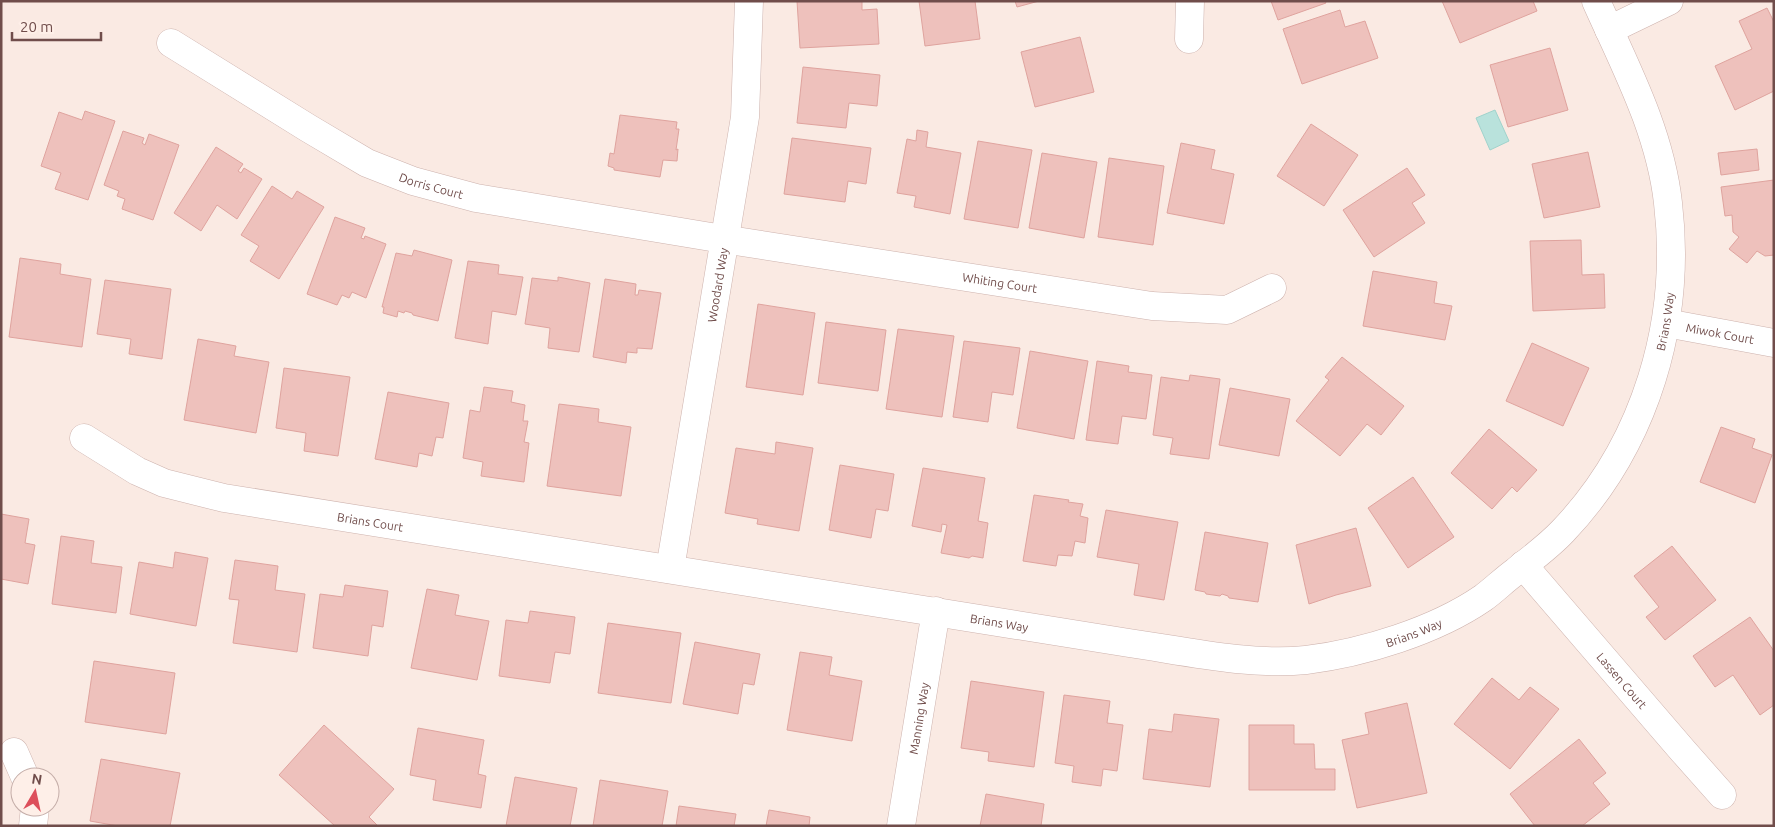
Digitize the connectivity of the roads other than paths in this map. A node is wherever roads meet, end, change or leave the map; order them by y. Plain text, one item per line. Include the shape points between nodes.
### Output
1 (750, 1) edge
2 (1190, 1) edge
3 (1596, 1) edge
4 (1670, 1) edge
5 (1609, 30) junction
6 (1189, 39) dead end
7 (171, 43) dead end
8 (724, 239) junction
9 (1272, 288) dead end
10 (1666, 323) junction
11 (1774, 343) edge
12 (84, 438) dead end
13 (1523, 565) junction
14 (670, 569) junction
15 (936, 611) junction
16 (14, 752) dead end
17 (21, 767) edge
18 (1722, 795) dead end
19 (901, 826) edge

1 - 8 street, Woodard Way via 745,117
2 - 6 street
3 - 5 street, Brians Way
4 - 5 street
5 - 10 street, Brians Way via 1650,125 1662,168 1671,234
7 - 8 street, Dorris Court via 367,163 413,181 476,198
8 - 9 street, Whiting Court via 1152,306 1227,310
8 - 14 street, Woodard Way
10 - 11 street, Miwok Court
10 - 13 street, Brians Way via 1644,404 1614,465 1563,532
12 - 14 street, Brians Court via 137,471 164,483 224,498
13 - 15 street, Brians Way via 1481,599 1432,626 1381,644 1303,660 1236,658
13 - 18 street, Lassen Court
14 - 15 street, Brians Way
15 - 19 street, Manning Way
16 - 17 street

